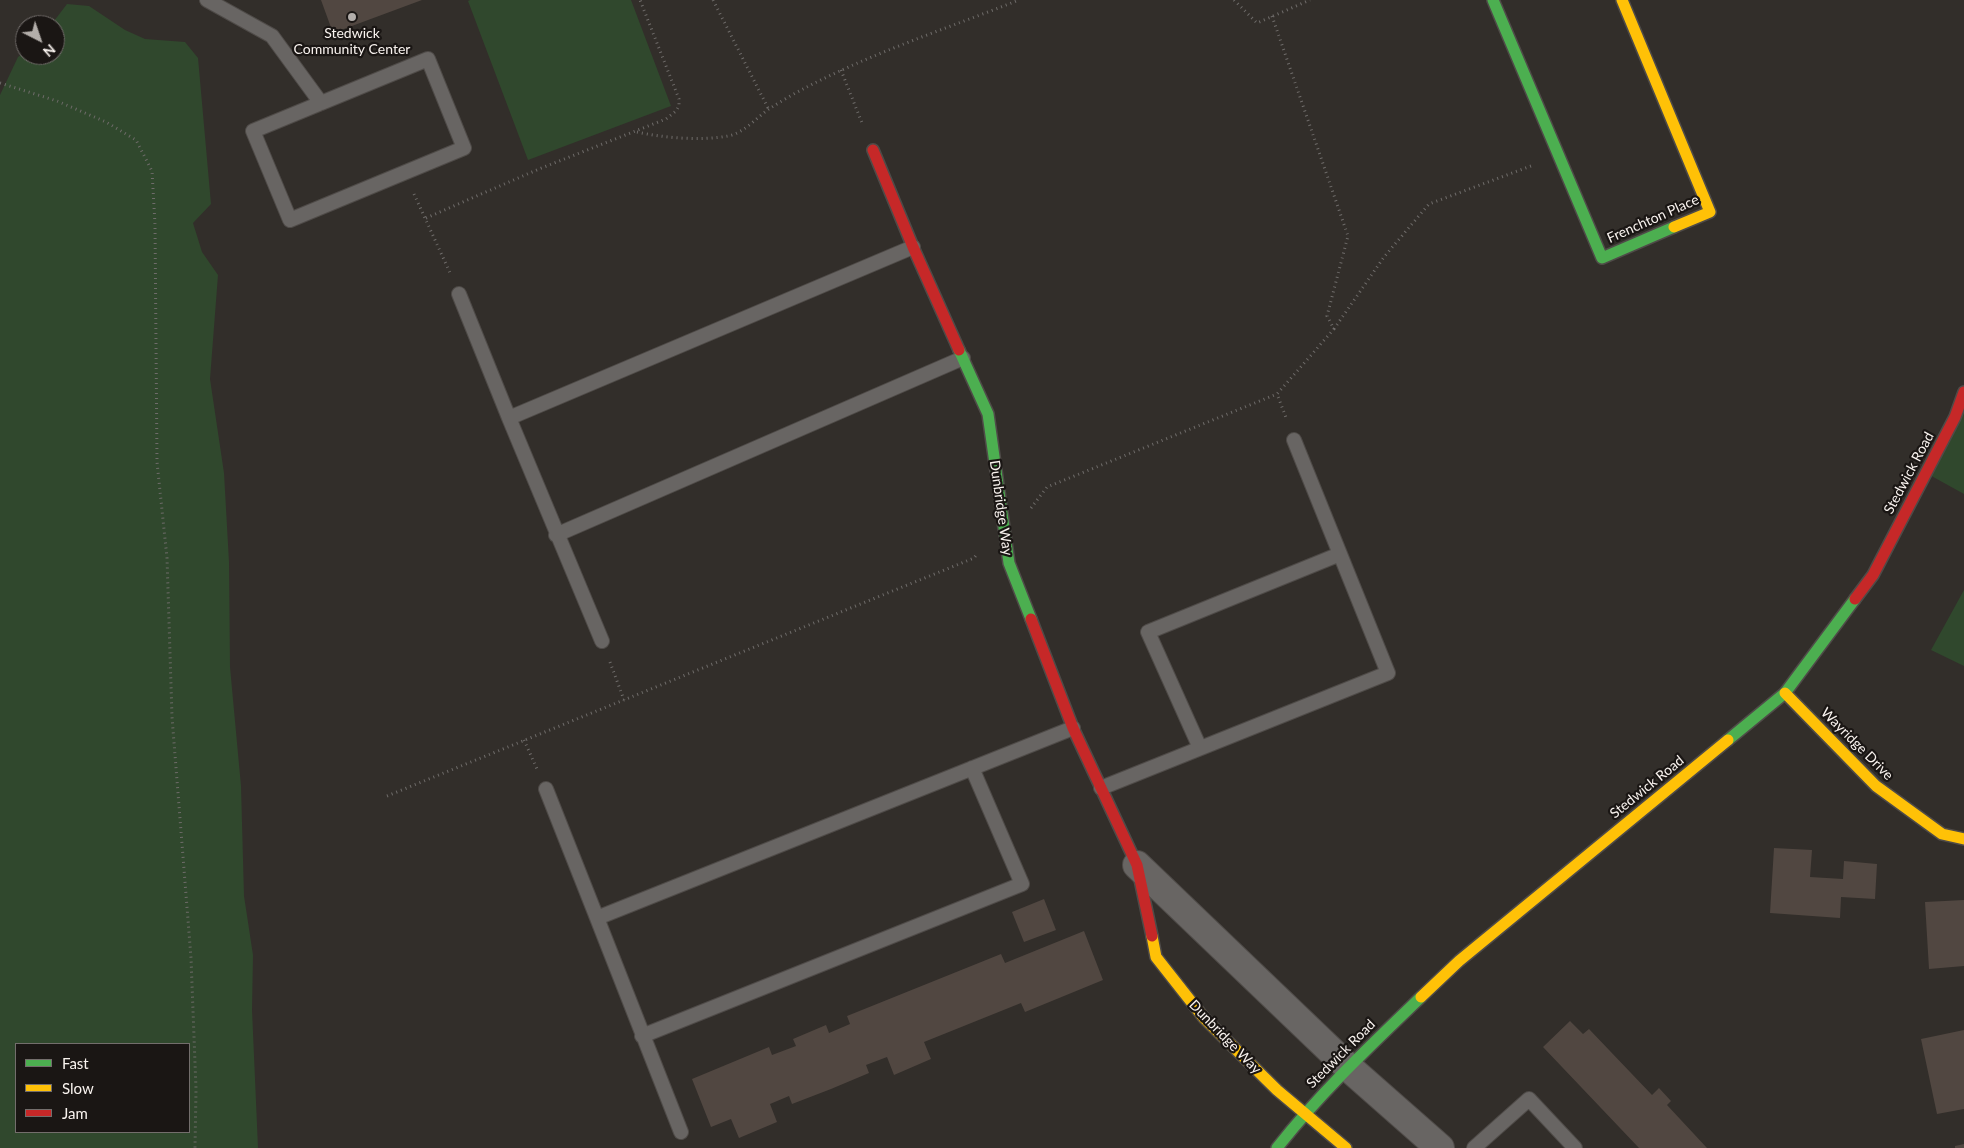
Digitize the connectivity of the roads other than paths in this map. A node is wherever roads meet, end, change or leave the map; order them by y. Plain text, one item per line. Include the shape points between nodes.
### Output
1 (207, 0) edge
2 (1493, 0) edge
3 (1622, 0) edge
4 (321, 103) junction
5 (873, 150) road end
6 (913, 247) junction
7 (459, 294) road end
8 (963, 358) junction
9 (1964, 392) edge
10 (509, 418) junction
11 (1294, 440) road end
12 (556, 535) junction
13 (1340, 554) junction
14 (602, 641) road end
15 (1785, 693) junction
16 (1073, 728) junction
17 (1200, 748) junction
18 (972, 768) junction
19 (1101, 788) junction
20 (546, 789) road end
21 (1964, 839) edge
22 (1137, 865) junction
23 (597, 918) junction
24 (642, 1036) junction
25 (1348, 1067) junction
26 (1305, 1112) junction
27 (681, 1132) dead end
28 (1276, 1148) edge
29 (1346, 1148) edge
30 (1440, 1148) edge
31 (1474, 1148) edge
32 (1575, 1148) edge

1 - 4 lane via 272,36
2 - 3 street, Frenchton Place via 1602,258 1710,212
4 - 4 lane via 253,131 290,220 464,148 428,59
5 - 6 street, Dunbridge Way
6 - 8 street, Dunbridge Way
6 - 10 lane
7 - 10 lane
8 - 12 lane
8 - 16 street, Dunbridge Way via 988,414 1009,563
9 - 15 street, Stedwick Road via 1955,417 1873,575
10 - 12 lane
11 - 13 lane
12 - 14 lane
13 - 17 lane via 1388,672
13 - 17 lane via 1148,632
15 - 21 street, Wayridge Drive via 1876,786 1942,834
15 - 25 street, Stedwick Road via 1459,961
16 - 18 lane
16 - 19 street, Dunbridge Way
17 - 19 lane
18 - 23 lane
18 - 24 lane via 1022,884
19 - 22 street, Dunbridge Way
20 - 23 lane
22 - 25 street, Dunbridge Way
22 - 26 street, Dunbridge Way via 1156,957 1204,1018 1277,1090
23 - 24 lane
24 - 27 lane
25 - 26 street, Stedwick Road
25 - 30 street, Dunbridge Way
26 - 28 street, Stedwick Road
26 - 29 street, Dunbridge Way
31 - 32 lane via 1529,1099

